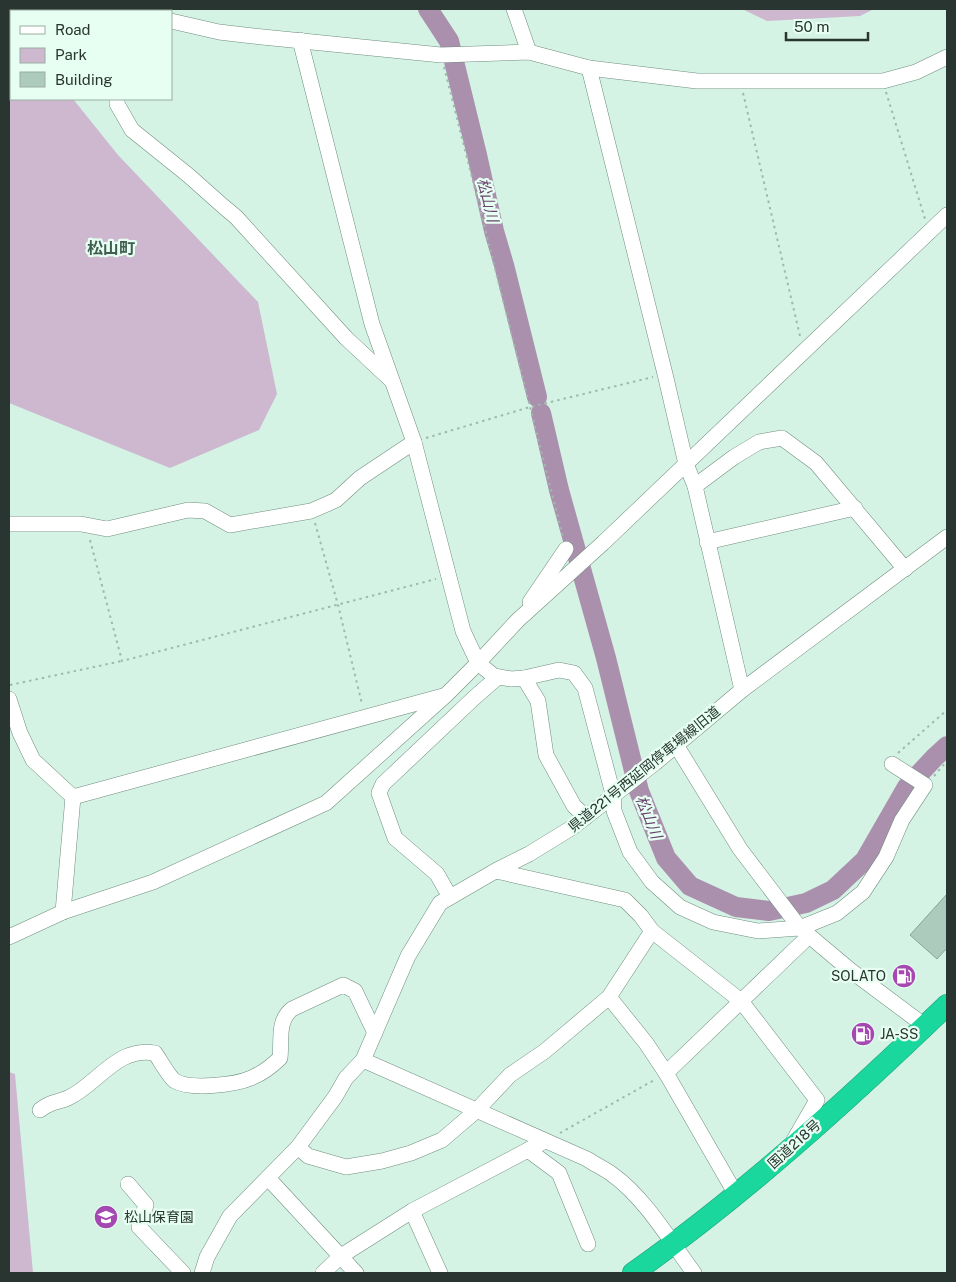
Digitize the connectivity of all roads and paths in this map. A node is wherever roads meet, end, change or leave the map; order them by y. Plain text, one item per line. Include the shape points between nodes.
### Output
1 (514, 9) edge
2 (172, 21) edge
3 (300, 40) junction
4 (529, 52) junction
5 (441, 55) junction
6 (947, 57) edge
7 (589, 68) junction
8 (740, 80) junction
9 (882, 81) junction
10 (117, 100) edge
11 (947, 215) edge
12 (929, 232) junction
13 (804, 352) junction
14 (665, 374) junction
15 (393, 383) junction
16 (530, 407) junction
17 (414, 442) junction
18 (686, 464) junction
19 (695, 486) junction
20 (854, 508) junction
21 (311, 511) junction
22 (9, 524) edge
23 (86, 525) junction
24 (947, 537) edge
25 (708, 542) junction
26 (566, 549) joint
27 (905, 569) junction
28 (449, 576) junction
29 (338, 605) junction
30 (518, 620) junction
31 (122, 661) junction
32 (478, 663) junction
33 (498, 677) junction
34 (524, 678) junction
35 (9, 685) edge
36 (742, 690) junction
37 (446, 695) junction
38 (9, 699) edge
39 (947, 710) edge
40 (365, 718) junction
41 (676, 745) junction
42 (947, 761) edge
43 (892, 764) joint
44 (925, 785) junction
45 (613, 794) junction
46 (73, 797) junction
47 (586, 817) junction
48 (496, 871) junction
49 (450, 897) junction
50 (63, 912) junction
51 (803, 930) junction
52 (652, 931) junction
53 (9, 937) edge
54 (609, 997) junction
55 (741, 1002) junction
56 (947, 1005) edge
57 (925, 1026) junction
58 (375, 1033) junction
59 (363, 1060) junction
60 (666, 1073) junction
61 (40, 1110) dead end
62 (477, 1110) junction
63 (545, 1142) junction
64 (298, 1147) junction
65 (528, 1150) junction
66 (788, 1150) junction
67 (268, 1178) junction
68 (128, 1184) dead end
69 (738, 1193) junction
70 (412, 1211) junction
71 (588, 1244) dead end
72 (679, 1252) junction
73 (341, 1256) junction
74 (183, 1273) edge
75 (202, 1273) edge
76 (323, 1273) edge
77 (356, 1273) edge
78 (440, 1273) edge
79 (633, 1273) edge
80 (694, 1273) edge

1 - 4 street
2 - 3 street via 218,32
3 - 5 street
3 - 15 street via 372,324
4 - 5 street
4 - 7 street
5 - 16 path
6 - 9 street via 916,72
7 - 8 street via 697,81
7 - 14 street
8 - 9 street
8 - 13 path
9 - 12 path
10 - 15 street via 132,130 236,217 346,338
11 - 12 street
12 - 13 street
13 - 18 street
14 - 16 path
14 - 18 street
15 - 17 street
16 - 17 path
16 - 26 path
17 - 21 street via 360,478 336,500
17 - 28 street
18 - 19 street
18 - 30 street
19 - 20 street via 734,456 760,442 782,438 816,463
19 - 25 street
20 - 25 street
20 - 27 street
21 - 23 street via 230,525 205,512 188,510 107,529
21 - 29 path
22 - 23 street
23 - 31 path
24 - 27 street, 県道221号西延岡停車場線旧道
25 - 36 street
26 - 30 street
27 - 36 street, 県道221号西延岡停車場線旧道
28 - 29 path
28 - 32 street via 463,631
29 - 31 path
29 - 40 path
30 - 32 street
31 - 35 path
32 - 33 street
32 - 37 street
33 - 34 street
33 - 49 street via 383,784 379,793 394,838 437,874
34 - 45 street via 559,670 574,673 585,688
34 - 47 street via 538,701 546,755 574,806
36 - 41 street, 県道221号西延岡停車場線旧道
37 - 40 street
37 - 50 street via 326,803 153,882
38 - 46 street via 33,760
39 - 43 path via 897,754
40 - 46 street
41 - 45 street, 県道221号西延岡停車場線旧道
41 - 51 street via 740,849
42 - 44 path
43 - 44 street
44 - 51 street via 902,820 886,857 862,892 837,913
45 - 47 street, 県道221号西延岡停車場線旧道
45 - 51 street via 614,811 630,852 652,882 680,907 713,922 758,931
46 - 50 street
47 - 48 street, 県道221号西延岡停車場線旧道
48 - 49 street, 県道221号西延岡停車場線旧道
48 - 52 street via 624,900
49 - 58 street, 県道221号西延岡停車場線旧道 via 440,903 408,956
50 - 53 street
51 - 55 street
51 - 57 street
52 - 54 street
52 - 55 street
54 - 60 street
54 - 62 street via 545,1051 510,1075
55 - 60 street
55 - 66 street via 817,1100
56 - 57 highway, 国道218号
57 - 66 highway, 国道218号
58 - 59 street, 県道221号西延岡停車場線旧道
58 - 61 street via 356,991 343,986 285,1015 280,1058 268,1070 250,1079 208,1086 184,1084 173,1080 155,1053 146,1051 125,1056 87,1086 67,1098 48,1103
59 - 62 street
59 - 64 street, 県道221号西延岡停車場線旧道 via 346,1078 336,1097
60 - 63 path
60 - 69 street
62 - 63 street
62 - 64 street via 442,1140 411,1153 382,1160 346,1166 308,1156
63 - 65 street
63 - 72 street via 587,1159 614,1176 635,1195
64 - 67 street, 県道221号西延岡停車場線旧道
65 - 70 street
65 - 71 street via 559,1173
66 - 69 highway, 国道218号
67 - 73 street
67 - 75 street, 県道221号西延岡停車場線旧道 via 230,1216 207,1256
68 - 74 street via 146,1205 139,1227
69 - 72 highway, 国道218号
70 - 73 street
70 - 78 street
72 - 79 highway, 国道218号
72 - 80 street
73 - 76 street
73 - 77 street

